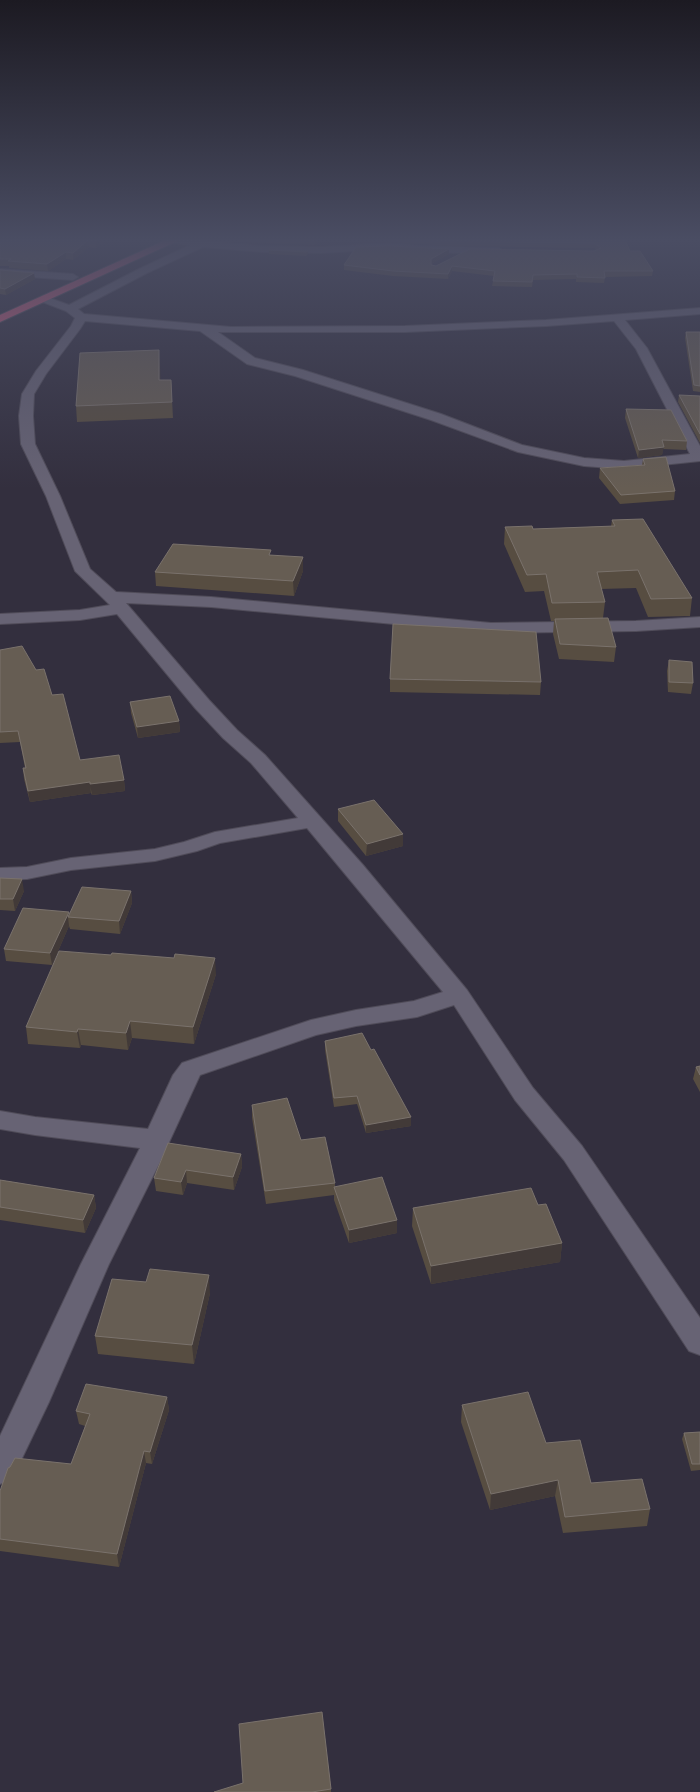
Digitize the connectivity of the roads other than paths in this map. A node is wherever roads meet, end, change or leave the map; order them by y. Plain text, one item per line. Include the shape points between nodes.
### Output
1 (76, 322) edge
2 (149, 322) edge
3 (574, 322) edge
4 (620, 322) edge
5 (204, 328) junction
6 (700, 457) edge
7 (117, 602) junction
8 (0, 618) edge
9 (700, 622) edge
10 (312, 821) junction
11 (0, 874) edge
12 (459, 995) junction
13 (0, 1120) edge
14 (157, 1140) junction
15 (700, 1342) edge
16 (0, 1469) edge

1 - 7 street via 76,327 28,394 28,444 53,496 83,571
2 - 5 street
3 - 5 street via 405,329
4 - 6 street via 641,348
5 - 6 street via 251,361 300,373 436,417 518,448 578,461 624,465
7 - 8 street via 80,615
7 - 9 street via 211,602 491,628 614,627
7 - 10 street via 202,704 258,759
10 - 11 street via 215,838 155,855 71,864 27,873
10 - 12 street
12 - 14 street via 417,1009 311,1028 191,1069 186,1074
12 - 15 street via 524,1094 573,1153
13 - 14 street
14 - 16 street via 95,1264

